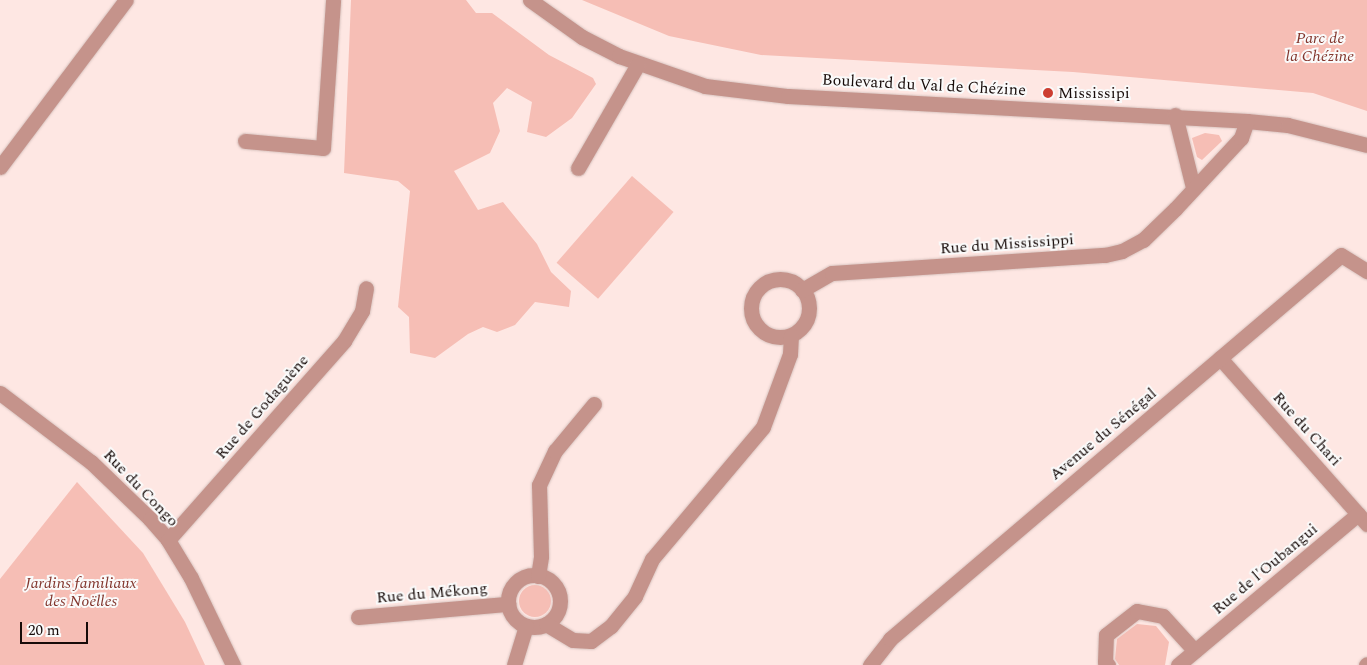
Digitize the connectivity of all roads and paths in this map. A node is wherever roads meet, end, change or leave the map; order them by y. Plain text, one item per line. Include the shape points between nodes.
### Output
1 (126, 0) edge
2 (333, 0) edge
3 (530, 0) edge
4 (638, 64) junction
5 (1175, 115) junction
6 (1247, 121) junction
7 (245, 141) dead end
8 (1367, 145) edge
9 (0, 167) edge
10 (578, 168) dead end
11 (1193, 187) junction
12 (1367, 271) edge
13 (366, 288) dead end
14 (802, 290) junction
15 (791, 336) junction
16 (1220, 358) junction
17 (0, 394) edge
18 (594, 404) dead end
19 (1363, 519) edge
20 (168, 540) junction
21 (538, 576) junction
22 (508, 604) junction
23 (358, 617) dead end
24 (546, 624) junction
25 (526, 626) junction
26 (1194, 651) junction
27 (233, 665) edge
28 (514, 665) edge
29 (870, 665) edge
30 (1108, 665) edge
31 (1178, 665) edge

1 - 9 street
2 - 7 street via 323,148
3 - 4 street, Boulevard du Val de Chézine via 582,37
4 - 5 street, Boulevard du Val de Chézine via 705,86 788,96
4 - 10 street
5 - 6 street, Boulevard du Val de Chézine
5 - 11 street
6 - 8 street, Boulevard du Val de Chézine via 1288,125
6 - 11 street, Rue du Mississippi via 1242,138
11 - 14 street, Rue du Mississippi via 1143,240 1105,255 832,273
12 - 16 street, Avenue du Sénégal via 1341,254
13 - 20 street, Rue de Godaguène via 362,311 344,341
14 - 15 street via 809,308 807,321
14 - 15 street via 788,280 778,279 762,286 754,296 751,308 757,326 768,335
15 - 24 street via 790,354 763,427 652,559 635,596 598,638 591,641 573,640
16 - 19 street, Rue du Chari
16 - 29 street, Avenue du Sénégal via 890,639
17 - 20 street, Rue du Congo via 116,483
18 - 21 street via 555,451 539,485 541,556
19 - 26 street, Rue de l'Oubangui
20 - 27 street, Rue du Congo via 191,578
21 - 22 street via 516,582
21 - 24 street via 552,583 560,597 557,613
22 - 23 street, Rue du Mékong
22 - 25 street via 514,618
24 - 25 street
25 - 28 street
26 - 30 street via 1163,616 1137,611 1106,635 1105,662
26 - 31 street, Rue de l'Oubangui

